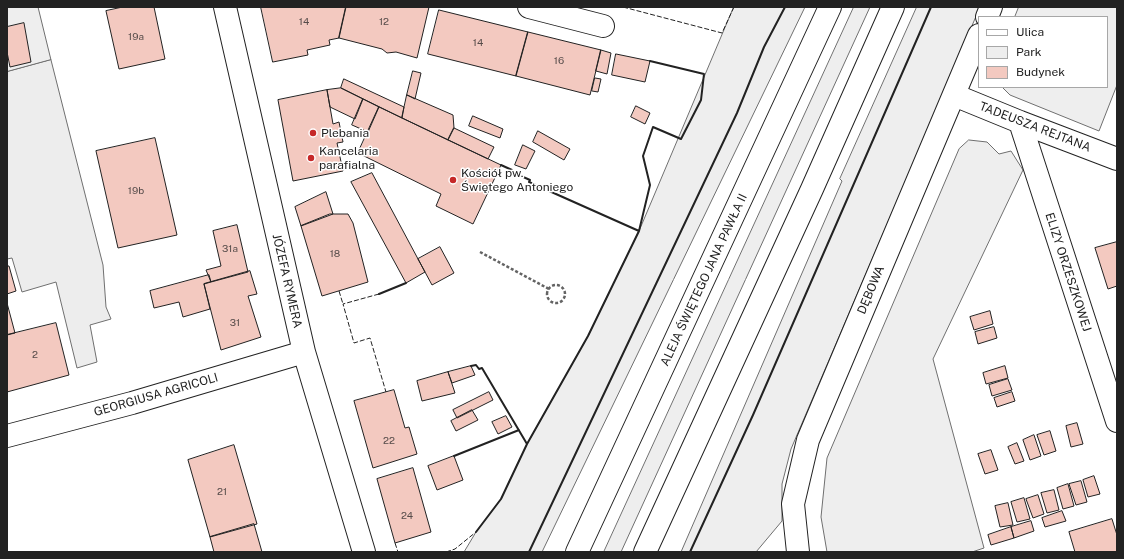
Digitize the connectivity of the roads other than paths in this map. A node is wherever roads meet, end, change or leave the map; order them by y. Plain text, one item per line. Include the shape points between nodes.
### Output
1 (225, 7) edge
2 (529, 7) edge
3 (830, 7) edge
4 (893, 7) edge
5 (603, 26) dead end
6 (978, 37) edge
7 (954, 95) junction
8 (1020, 122) junction
9 (1117, 159) edge
10 (304, 352) junction
11 (1117, 421) edge
12 (7, 436) edge
13 (364, 552) edge
14 (577, 552) edge
15 (645, 552) edge
16 (798, 552) edge

1 - 10 street, JÓZEFA RYMERA
2 - 5 street
3 - 14 street, ALEJA ŚWIĘTEGO JANA PAWŁA II
4 - 15 street
6 - 7 street, DĘBOWA
7 - 8 street, TADEUSZA REJTANA
7 - 16 street, DĘBOWA via 808,440 793,504
8 - 9 street, TADEUSZA REJTANA
8 - 11 street, ELIZY ORZESZKOWEJ
10 - 12 street, GEORGIUSA AGRICOLI via 132,403
10 - 13 street, JÓZEFA RYMERA

